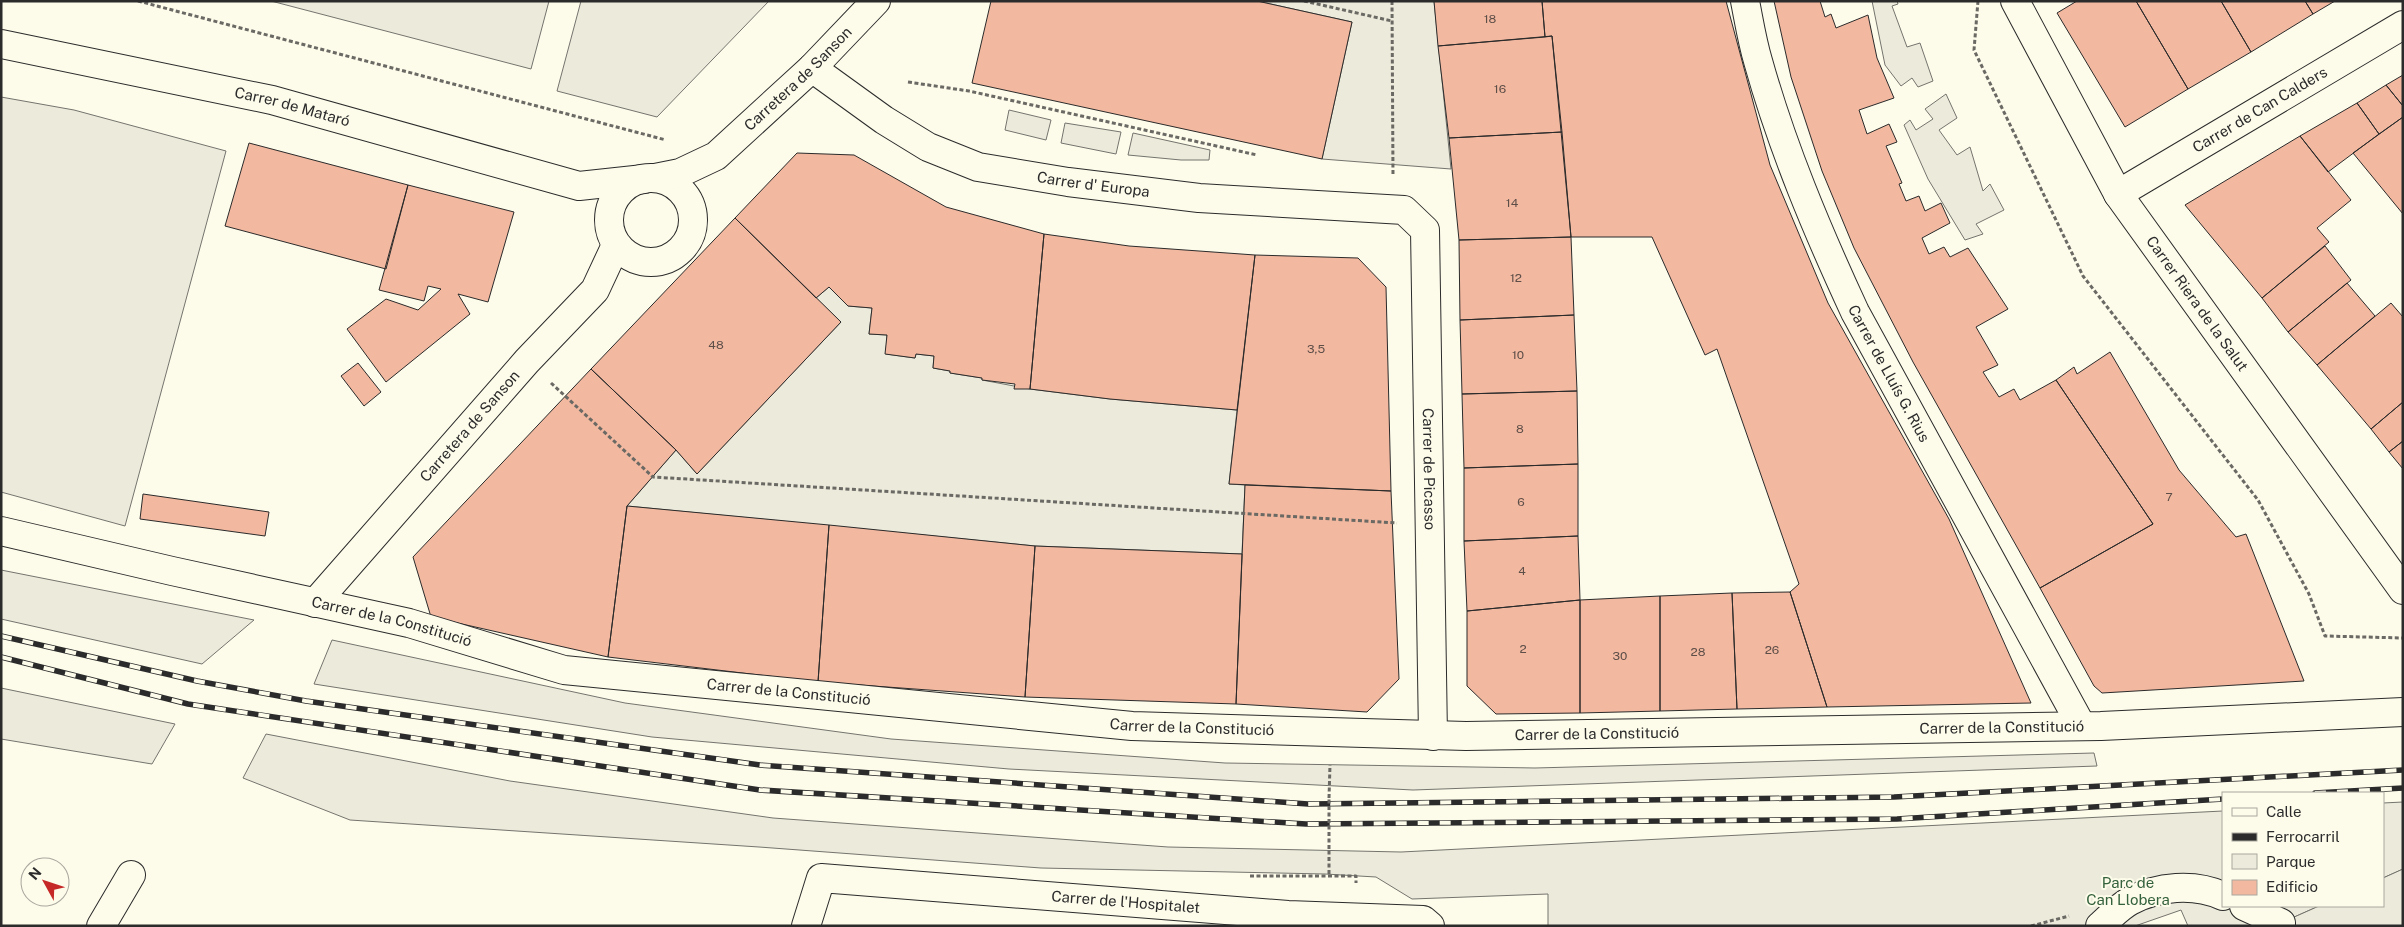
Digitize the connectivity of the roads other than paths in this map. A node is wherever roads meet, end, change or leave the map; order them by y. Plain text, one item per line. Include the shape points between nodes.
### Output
1 (876, 1) edge
2 (1745, 1) edge
3 (2015, 1) edge
4 (2403, 25) edge
5 (1, 44) edge
6 (812, 68) junction
7 (709, 160) junction
8 (650, 178) junction
9 (579, 186) junction
10 (2118, 194) junction
11 (1396, 210) joint
12 (693, 215) junction
13 (613, 237) junction
14 (1, 531) edge
15 (2403, 590) edge
16 (315, 603) junction
17 (2403, 712) edge
18 (2081, 725) junction
19 (1433, 736) junction
20 (131, 875) dead end
21 (2222, 896) edge
22 (2246, 907) edge
23 (2281, 923) dead end
24 (101, 926) edge
25 (806, 926) edge
26 (1430, 926) edge
27 (2100, 926) edge

1 - 6 street, Carretera de Sanson
2 - 18 street, Carrer de Lluís G. Rius via 1760,69 1794,170 1855,312
3 - 10 street, Carrer Riera de la Salut
4 - 10 street, Carrer de Can Calders
5 - 9 street, Carrer de Mataró via 272,100
6 - 7 street, Carretera de Sanson
6 - 11 street, Carrer d' Europa via 928,148 978,166 1068,182 1199,198
7 - 8 street via 680,173
7 - 12 street
8 - 9 street, Carrer de Mataró
8 - 12 street via 676,186 684,194
8 - 13 street via 623,188 616,197 611,207
9 - 13 street
10 - 15 street, Carrer Riera de la Salut
11 - 19 street, Carrer de Picasso via 1425,230
12 - 13 street via 689,237 676,254 666,260 644,262 624,253
13 - 16 street, Carretera de Sanson via 595,290 527,361
14 - 16 street, Carrer de la Constitució
16 - 19 street, Carrer de la Constitució via 409,623 564,670 1132,726
17 - 18 street, Carrer de la Constitució
18 - 19 street, Carrer de la Constitució
20 - 24 street
21 - 27 street via 2207,889 2169,888 2129,901
22 - 23 street
25 - 26 street, Carrer de l'Hospitalet via 821,878 1288,915 1423,920

